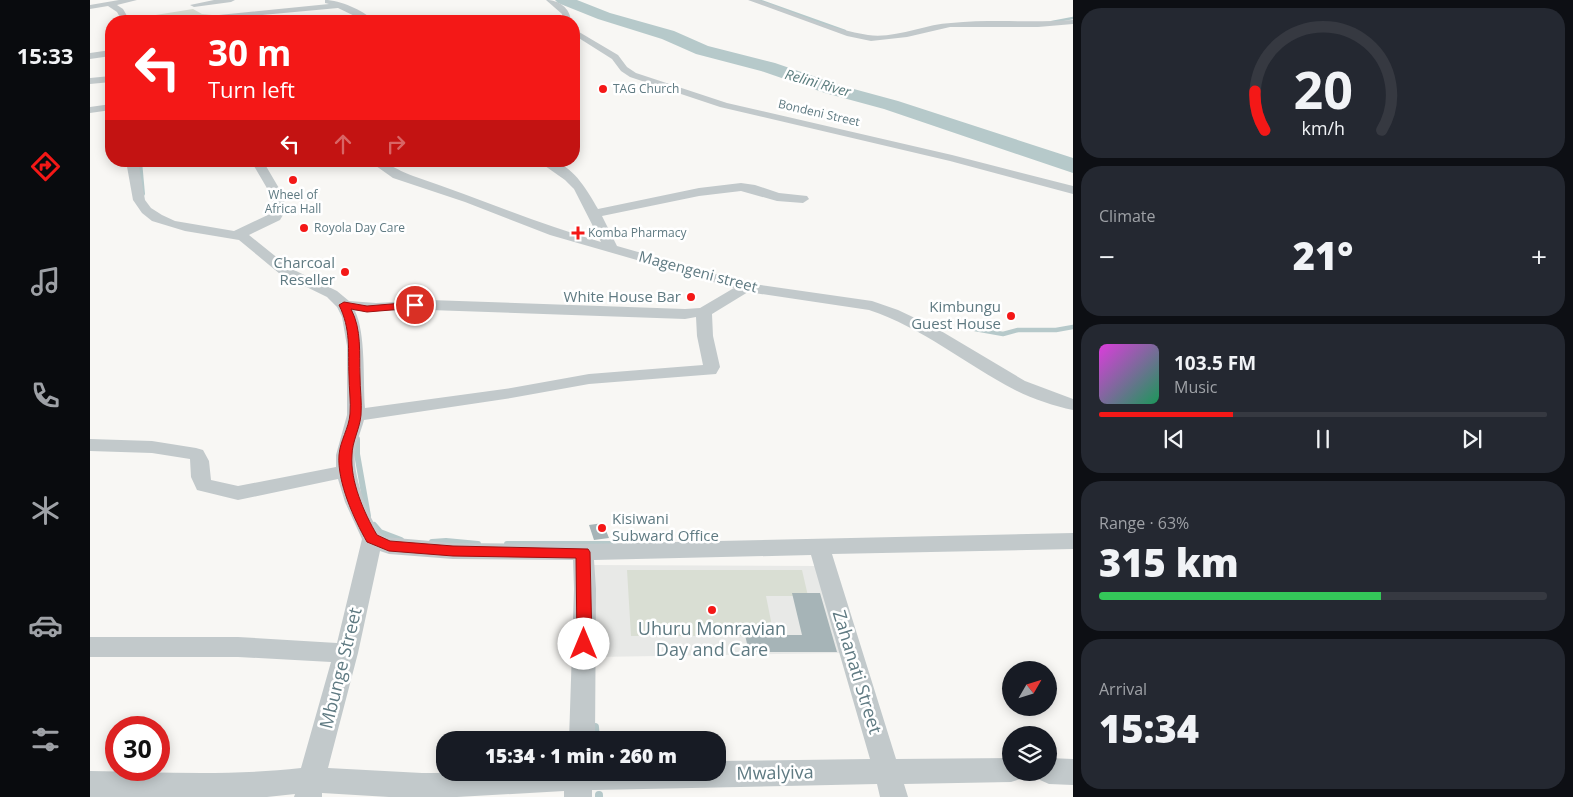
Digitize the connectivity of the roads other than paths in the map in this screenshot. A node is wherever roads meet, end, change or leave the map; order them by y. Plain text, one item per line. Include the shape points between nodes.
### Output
1 (132, 0) edge
2 (231, 0) edge
3 (325, 0) edge
4 (550, 0) edge
5 (752, 0) edge
6 (110, 4) junction
7 (194, 5) dead end
8 (337, 6) junction
9 (90, 7) edge
10 (122, 15) edge
11 (240, 15) edge
12 (361, 15) edge
13 (566, 15) edge
14 (1073, 22) edge
15 (1057, 24) junction
16 (1073, 29) edge
17 (580, 35) edge
18 (105, 54) edge
19 (90, 56) edge
20 (105, 79) edge
21 (90, 81) edge
22 (105, 108) edge
23 (90, 110) edge
24 (133, 167) edge
25 (261, 167) edge
26 (382, 167) edge
27 (554, 167) edge
28 (1073, 190) edge
29 (803, 199) dead end
30 (592, 214) junction
31 (237, 235) junction
32 (612, 249) junction
33 (746, 288) junction
34 (344, 305) junction
35 (704, 312) junction
36 (1073, 405) edge
37 (356, 415) junction
38 (90, 445) edge
39 (346, 472) junction
40 (372, 539) junction
41 (1073, 541) edge
42 (819, 548) junction
43 (583, 552) junction
44 (90, 647) edge
45 (346, 653) junction
46 (582, 731) edge
47 (886, 770) junction
48 (1002, 770) edge
49 (1057, 771) edge
50 (1073, 772) edge
51 (578, 783) edge
52 (90, 784) edge
53 (309, 788) edge
54 (894, 797) edge

1 - 6 street
2 - 7 street
3 - 8 street
4 - 13 street
5 - 15 street via 861,37 891,37 950,25
6 - 9 street
6 - 10 street
8 - 11 street
8 - 12 street
14 - 15 street
15 - 16 street
17 - 28 street, Bondeni Street via 615,57 624,69 633,74 724,105
18 - 19 street
20 - 21 street
22 - 23 street
24 - 31 street via 139,200 149,214 178,226
25 - 31 street via 278,195 280,210 275,217
26 - 32 street, Magengeni street via 555,232
27 - 30 street via 580,188
29 - 30 street via 787,199 741,187 692,193
30 - 32 street
31 - 34 street via 251,242 285,271 332,294
32 - 33 street, Magengeni street
33 - 35 street
33 - 36 street, Magengeni street via 889,311 923,326 1021,386
34 - 35 street via 367,309 415,305 660,314
34 - 37 street via 350,317 355,346
35 - 37 street via 710,370 589,379
37 - 39 street via 345,455
38 - 39 street via 152,447 196,454 200,458 204,485 238,494 321,474
39 - 40 street
40 - 43 street via 389,546 453,551
40 - 45 street, Mbunge Street
41 - 42 street
42 - 43 street
42 - 47 street, Zahanati Street
43 - 46 street
44 - 45 street via 238,647
45 - 53 street, Mbunge Street
47 - 48 street, Mwalyiva
47 - 51 street, Mwalyiva
47 - 54 street, Zahanati Street
49 - 50 street
51 - 53 street, Mwalyiva
52 - 53 street, Mwalyiva via 274,784

